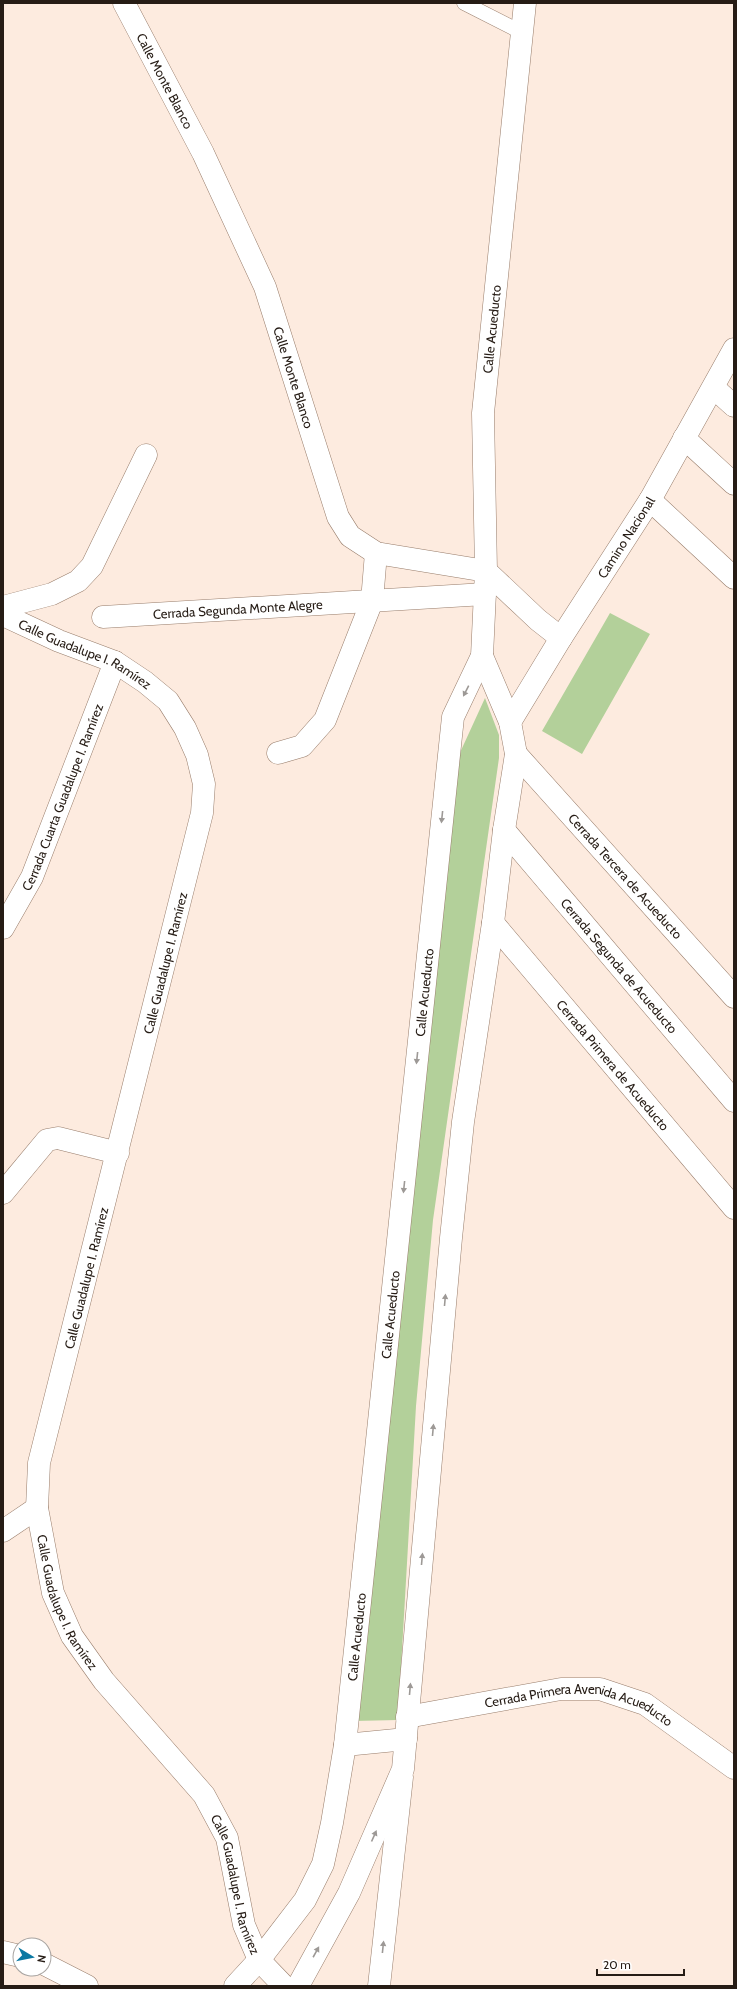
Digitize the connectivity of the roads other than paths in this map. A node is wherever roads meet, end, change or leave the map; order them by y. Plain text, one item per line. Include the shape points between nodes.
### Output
1 (124, 3) edge
2 (464, 3) edge
3 (525, 3) edge
4 (521, 32) junction
5 (734, 349) edge
6 (714, 388) junction
7 (734, 406) edge
8 (684, 438) junction
9 (146, 455) dead end
10 (734, 484) edge
11 (650, 500) junction
12 (376, 553) junction
13 (486, 571) junction
14 (734, 578) edge
15 (485, 594) junction
16 (372, 601) junction
17 (3, 608) edge
18 (3, 615) edge
19 (103, 617) dead end
20 (561, 638) junction
21 (482, 656) junction
22 (115, 662) junction
23 (510, 722) junction
24 (278, 754) dead end
25 (516, 754) junction
26 (504, 830) junction
27 (492, 923) junction
28 (3, 928) edge
29 (734, 997) edge
30 (734, 1101) edge
31 (118, 1153) junction
32 (3, 1193) edge
33 (734, 1208) edge
34 (37, 1508) junction
35 (3, 1531) edge
36 (408, 1717) junction
37 (406, 1739) junction
38 (345, 1745) junction
39 (734, 1768) edge
40 (403, 1769) junction
41 (259, 1960) junction
42 (52, 1968) edge
43 (87, 1986) edge
44 (235, 1986) edge
45 (284, 1986) edge
46 (298, 1986) edge
47 (379, 1986) edge

1 - 12 street, Calle Monte Blanco via 204,153 265,287 338,517 350,536
2 - 4 lane
3 - 4 street, Calle Acueducto
4 - 13 street, Calle Acueducto via 483,413
5 - 6 street, Camino Nacional
6 - 7 street
6 - 8 street, Camino Nacional
8 - 10 street
8 - 11 street, Camino Nacional
9 - 17 street via 92,566 78,581 52,594
11 - 14 street
11 - 20 street, Camino Nacional
12 - 13 street, Calle Monte Blanco
12 - 16 street
13 - 15 street, Calle Acueducto
13 - 20 street
15 - 16 street, Cerrada Segunda Monte Alegre
15 - 21 street, Calle Acueducto
16 - 19 street, Cerrada Segunda Monte Alegre
16 - 24 street via 325,720 302,746
18 - 22 street, Calle Guadalupe I. Ramírez via 59,641
20 - 23 street, Camino Nacional
21 - 23 street, Calle Acueducto
21 -> 38 street, Calle Acueducto via 453,717
22 - 28 street, Cerrada Cuarta Guadalupe I. Ramírez via 32,877
22 - 31 street, Calle Guadalupe I. Ramírez via 168,701 185,728 197,755 204,784 202,813
23 - 25 street, Calle Acueducto
25 - 26 street, Calle Acueducto
25 - 29 street, Cerrada Tercera de Acueducto
26 - 27 street, Calle Acueducto
26 - 30 street, Cerrada Segunda de Acueducto
27 - 33 street, Cerrada Primera de Acueducto
36 -> 27 street, Calle Acueducto via 451,1230 463,1122
31 - 32 street via 58,1138 47,1140
31 - 34 street, Calle Guadalupe I. Ramírez via 39,1463
34 - 35 street
34 - 41 street, Calle Guadalupe I. Ramírez via 53,1593 72,1636 104,1681 204,1795 227,1838 244,1925
36 - 37 street, Calle Acueducto
36 - 39 street, Cerrada Primera Avenida Acueducto via 561,1689 600,1689 645,1704
37 - 38 street
37 - 40 street, Calle Acueducto
38 - 41 street, Calle Acueducto via 323,1864 305,1900
46 -> 40 street, Calle Acueducto via 349,1893
47 -> 40 street, Calle Acueducto
41 - 44 street, Calle Guadalupe I. Ramírez
41 - 45 street
42 - 43 street

